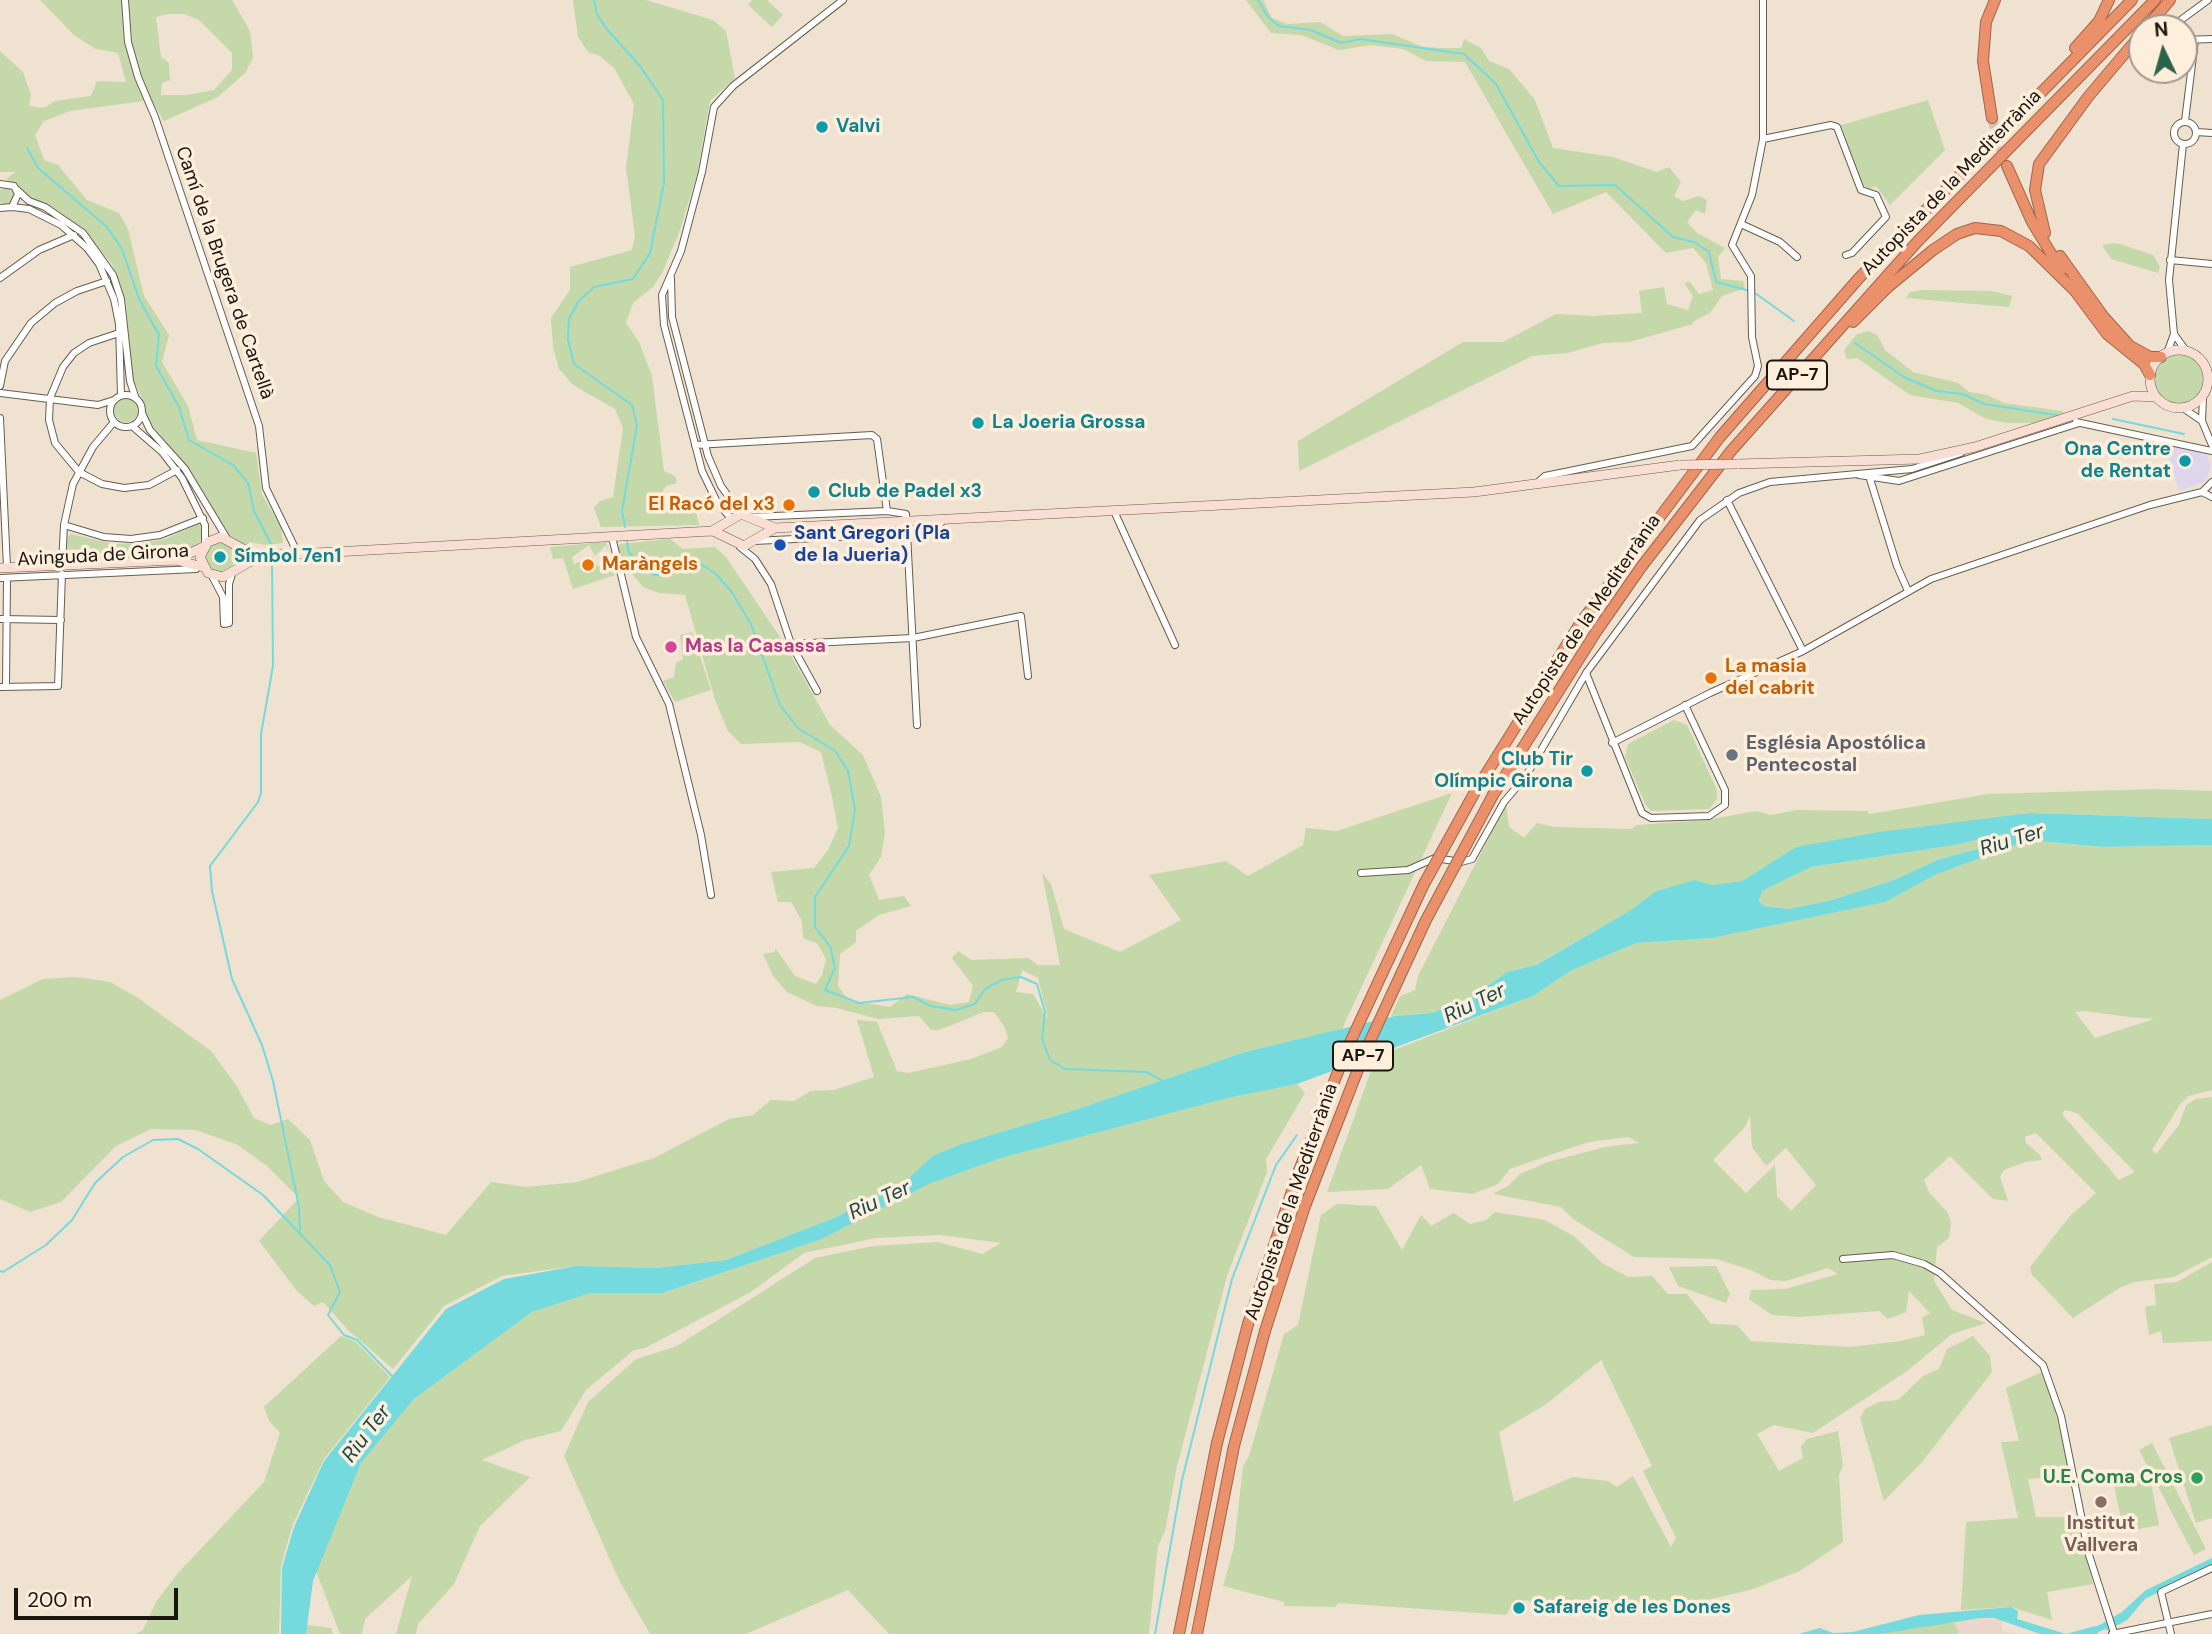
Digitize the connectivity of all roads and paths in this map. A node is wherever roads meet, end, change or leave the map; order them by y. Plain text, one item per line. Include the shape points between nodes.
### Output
1 (125, 0) edge
2 (843, 0) edge
3 (1763, 0) edge
4 (1995, 0) edge
5 (2001, 0) edge
6 (2109, 0) edge
7 (2132, 0) edge
8 (2155, 0) edge
9 (2170, 0) edge
10 (2208, 0) edge
11 (2158, 14) edge
12 (2189, 14) edge
13 (2128, 50) edge
14 (2189, 84) edge
15 (2026, 105) junction
16 (2185, 121) junction
17 (2196, 132) junction
18 (2212, 133) edge
19 (1763, 139) junction
20 (2183, 144) junction
21 (0, 184) edge
22 (15, 188) junction
23 (29, 201) junction
24 (13, 206) junction
25 (1, 209) edge
26 (1741, 224) junction
27 (2045, 233) junction
28 (74, 235) junction
29 (1846, 255) dead end
30 (1797, 257) dead end
31 (2170, 260) junction
32 (2212, 264) edge
33 (671, 277) junction
34 (0, 278) edge
35 (107, 281) junction
36 (2074, 290) junction
37 (661, 299) junction
38 (671, 299) junction
39 (119, 333) junction
40 (2174, 334) junction
41 (1819, 351) junction
42 (2187, 352) junction
43 (2164, 355) junction
44 (2207, 365) edge
45 (2150, 377) junction
46 (2210, 380) edge
47 (130, 381) junction
48 (0, 386) edge
49 (0, 393) edge
50 (123, 395) junction
51 (2133, 396) junction
52 (2203, 396) junction
53 (2156, 397) junction
54 (50, 398) junction
55 (136, 399) junction
56 (114, 400) junction
57 (98, 405) junction
58 (2183, 408) junction
59 (110, 412) junction
60 (142, 413) junction
61 (0, 418) edge
62 (2064, 419) junction
63 (2202, 421) junction
64 (114, 422) junction
65 (2079, 423) junction
66 (133, 425) junction
67 (150, 430) junction
68 (705, 444) junction
69 (2212, 445) edge
70 (695, 446) junction
71 (1975, 447) junction
72 (2212, 451) edge
73 (177, 470) junction
74 (79, 472) junction
75 (1869, 475) junction
76 (2, 483) edge
77 (2212, 483) edge
78 (1535, 486) junction
79 (2212, 490) edge
80 (2202, 492) junction
81 (2212, 497) edge
82 (1727, 500) junction
83 (887, 511) junction
84 (1114, 511) junction
85 (741, 514) junction
86 (206, 516) junction
87 (754, 520) junction
88 (729, 522) junction
89 (64, 525) junction
90 (907, 526) junction
91 (775, 528) junction
92 (712, 531) junction
93 (614, 537) junction
94 (227, 538) junction
95 (729, 538) junction
96 (755, 540) junction
97 (206, 544) junction
98 (737, 545) junction
99 (238, 548) junction
100 (298, 554) junction
101 (262, 555) junction
102 (176, 559) junction
103 (755, 559) junction
104 (4, 568) edge
105 (62, 570) junction
106 (235, 571) junction
107 (208, 572) junction
108 (4, 578) edge
109 (1908, 591) junction
110 (4, 619) edge
111 (61, 620) junction
112 (913, 638) junction
113 (791, 644) junction
114 (1175, 645) dead end
115 (1804, 650) junction
116 (1586, 673) junction
117 (1028, 676) dead end
118 (3, 687) edge
119 (817, 691) dead end
120 (1685, 705) junction
121 (917, 725) dead end
122 (1612, 743) junction
123 (1361, 873) dead end
124 (711, 895) dead end
125 (1843, 1259) dead end
126 (2212, 1568) edge
127 (2212, 1614) edge
128 (2167, 1622) junction
129 (2113, 1633) edge
130 (1179, 1634) edge
131 (1197, 1634) edge
132 (2171, 1634) edge

1 - 100 street, Camí de la Brugera de Cartellà via 128,42 138,78 259,426 265,488
2 - 33 street via 733,86 714,107 702,172
3 - 19 street
4 - 5 highway via 1986,22 1983,61 1995,116 1990,48
6 - 15 highway via 2099,21
7 - 15 highway, Autopista de la Mediterrània / AP-7
8 - 41 highway, Autopista de la Mediterrània / AP-7 via 1918,242
9 - 11 highway
10 - 12 street
13 - 27 highway via 2039,164 2035,190
14 - 16 street
15 - 130 highway, Autopista de la Mediterrània / AP-7, bridge via 1852,286 1679,487 1581,622 1476,790 1413,907 1347,1049 1298,1173 1248,1324 1217,1443
16 - 17 street via 2194,125
16 - 20 street via 2178,123 2174,133
17 - 18 street
17 - 20 street via 2192,141
19 - 26 street
19 - 29 street via 1837,127 1861,190 1876,195 1885,217
20 - 31 street
21 - 22 street
22 - 23 street
22 - 24 street via 18,194
23 - 24 street
23 - 47 street via 83,233 113,275 125,324
24 - 25 street
24 - 28 street via 44,215
26 - 30 street via 1780,242
26 - 78 street via 1732,246 1751,276 1752,343 1758,366 1751,384 1692,446 1545,476
27 - 36 highway via 2009,164 2032,222
27 - 43 highway via 2115,332 2150,356
28 - 34 street via 33,254
28 - 35 street
31 - 32 street
31 - 40 street
33 - 37 street
33 - 38 street
35 - 39 street
35 - 48 street via 55,303 32,323 5,361
36 - 41 highway via 2029,246 2008,233 1966,230 1916,264
36 - 45 highway via 2107,334 2144,364
37 - 38 street
37 - 70 street
38 - 68 street
39 - 50 street
39 - 54 street via 74,353
40 - 42 street
40 - 43 street
41 - 131 highway, Autopista de la Mediterrània / AP-7, bridge via 1731,451 1642,566 1549,702 1426,920 1364,1054 1305,1206 1231,1459
42 - 43 main road
42 - 44 main road
43 - 45 main road
44 - 46 main road
45 - 51 main road
45 - 53 main road
46 - 52 main road
47 - 50 street
47 - 55 street
49 - 54 street
50 - 55 street
50 - 56 street
51 - 53 main road
51 - 62 main road
52 - 58 main road
52 - 63 street
53 - 58 main road via 2168,406
54 - 57 street
54 - 74 street via 55,443
55 - 60 street
56 - 57 street
56 - 59 street
57 - 59 street
58 - 63 street
59 - 64 street
60 - 66 street
60 - 67 street
61 - 76 street
62 - 65 street
62 - 71 main road
63 - 69 street
64 - 66 street via 122,427
64 - 74 street
65 - 72 street
65 - 75 street via 1906,479
66 - 67 street
66 - 73 street
67 - 86 street via 185,469
68 - 70 street
68 - 83 street via 872,435 877,439
68 - 85 street via 721,486
70 - 88 street via 708,486
71 - 75 street via 1924,466
71 - 78 main road, bridge via 1888,462 1680,465
73 - 74 street via 149,485 124,488 102,484
73 - 86 street
74 - 89 street
75 - 82 street via 1782,480
75 - 109 street
76 - 104 street
77 - 79 street
77 - 80 street
78 - 84 main road
80 - 81 street
80 - 109 street via 1992,556
82 - 115 street
82 - 116 street via 1687,534
83 - 87 street
83 - 90 street via 906,514
84 - 90 main road
84 - 114 street
85 - 87 main road
85 - 88 main road
86 - 89 street via 160,535 131,539 104,537
86 - 94 street
86 - 97 street
87 - 91 main road
87 - 96 main road
88 - 92 main road
88 - 95 main road
89 - 105 street
90 - 91 main road
90 - 96 street via 898,534
90 - 112 street
91 - 96 main road
92 - 93 main road
92 - 95 main road
93 - 100 main road
93 - 124 street via 636,637 669,704
94 - 97 main road
94 - 99 main road
95 - 98 main road
96 - 98 main road
96 - 103 street
97 - 102 main road, Avinguda de Girona
97 - 107 main road via 201,557
98 - 103 street
99 - 101 main road
99 - 106 main road via 241,558
100 - 101 main road
101 - 106 main road
102 - 105 main road, Avinguda de Girona
102 - 107 main road, Avinguda de Girona
103 - 113 street via 771,584
104 - 105 main road, Avinguda de Girona
105 - 107 street, Avinguda de Girona via 191,568
105 - 108 street, Avinguda de Girona
105 - 111 street
106 - 107 main road via 223,577
106 - 107 street via 229,584 229,623 223,624 223,597
108 - 110 street
109 - 115 street
110 - 111 street
110 - 118 street
111 - 118 street via 58,686
112 - 113 street
112 - 117 street via 1021,616
112 - 121 street
113 - 119 street
115 - 120 street
116 - 122 street
116 - 123 street via 1527,776 1504,802 1472,859 1435,858 1408,870
120 - 122 street
120 - 122 street via 1725,790 1725,805 1709,816 1645,816
125 - 129 street via 1893,1255 1924,1264 2043,1365
126 - 128 street via 2161,1592
127 - 128 street
128 - 129 street
128 - 132 street

